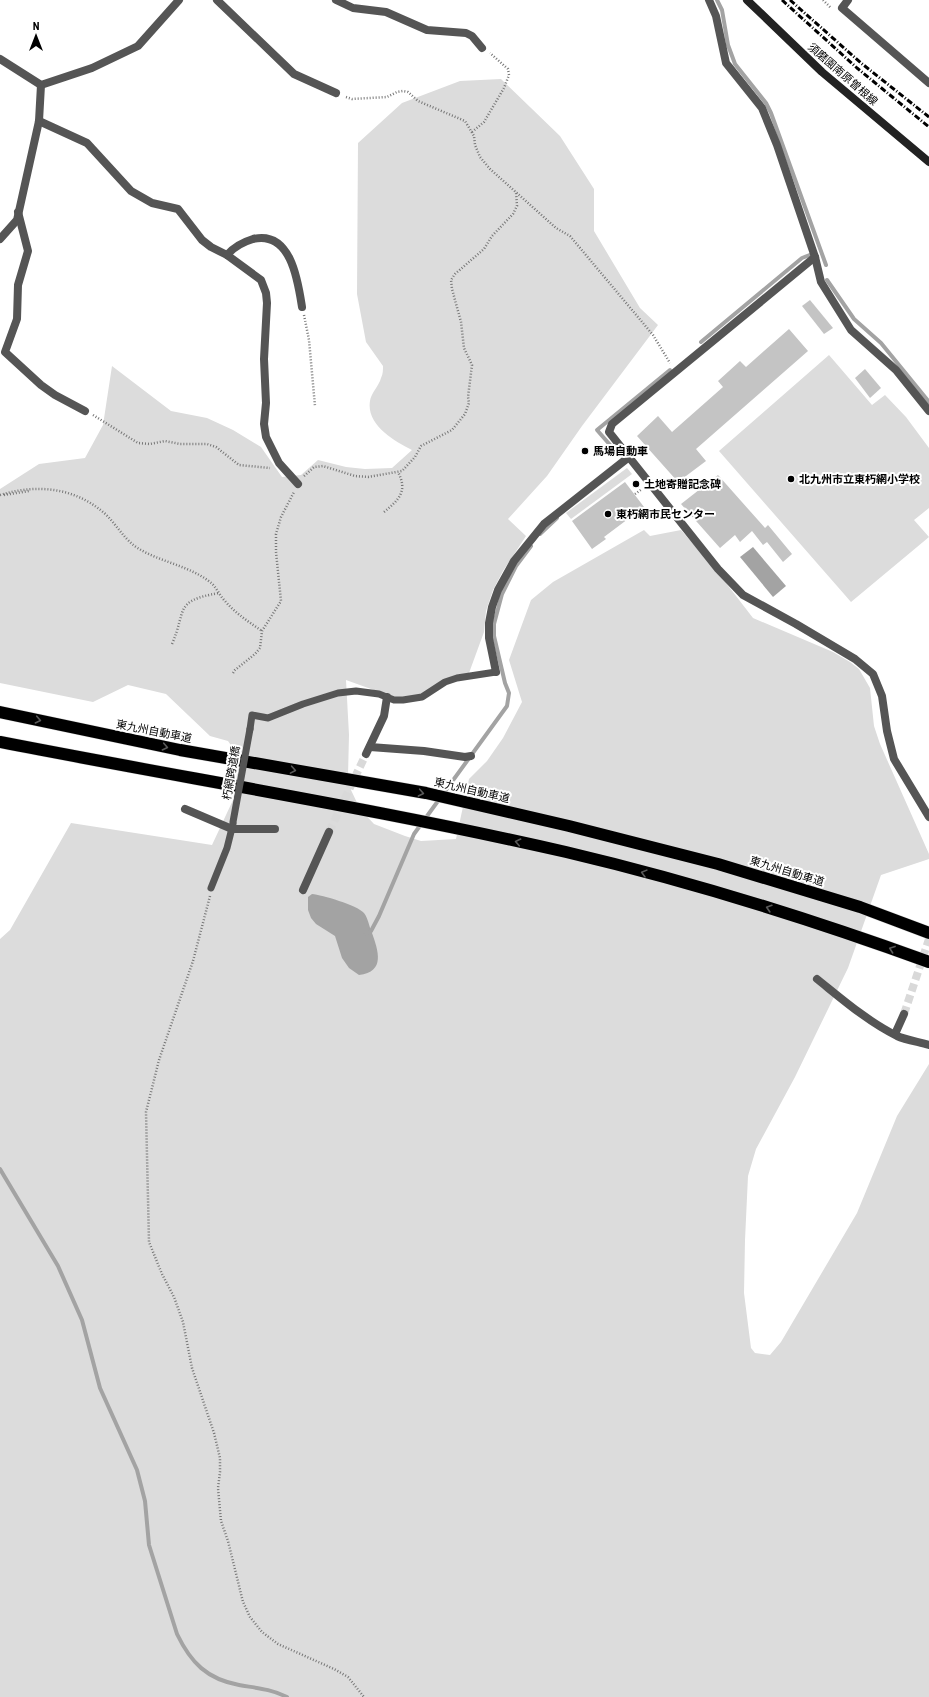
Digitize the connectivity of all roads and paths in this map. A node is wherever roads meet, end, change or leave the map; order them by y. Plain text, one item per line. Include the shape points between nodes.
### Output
1 (179, 0) edge
2 (217, 0) edge
3 (336, 0) edge
4 (709, 0) edge
5 (747, 0) edge
6 (848, 0) edge
7 (482, 48) joint
8 (0, 59) edge
9 (929, 83) edge
10 (41, 85) junction
11 (336, 93) joint
12 (38, 121) junction
13 (472, 132) junction
14 (929, 162) edge
15 (516, 191) junction
16 (18, 212) junction
17 (0, 239) edge
18 (227, 255) junction
19 (815, 258) junction
20 (302, 307) joint
21 (675, 372) junction
22 (315, 406) dead end
23 (85, 411) joint
24 (929, 411) edge
25 (629, 458) junction
26 (398, 472) junction
27 (288, 474) junction
28 (298, 484) junction
29 (31, 490) dead end
30 (0, 495) edge
31 (384, 512) dead end
32 (219, 593) junction
33 (262, 631) junction
34 (172, 644) dead end
35 (496, 672) joint
36 (233, 673) dead end
37 (387, 697) junction
38 (0, 712) edge
39 (0, 742) edge
40 (471, 756) dead end
41 (185, 809) dead end
42 (929, 817) edge
43 (233, 825) junction
44 (275, 829) dead end
45 (330, 832) tunnel mouth
46 (211, 888) joint
47 (303, 890) dead end
48 (929, 933) edge
49 (929, 962) edge
50 (817, 978) dead end
51 (904, 1014) tunnel mouth
52 (895, 1034) junction
53 (929, 1046) edge
54 (364, 1697) edge

1 - 10 street via 138,46 92,68
2 - 11 street via 294,74
3 - 7 street via 353,8 386,12 427,30 466,33
4 - 19 street via 716,16 726,63 762,108
5 - 14 main road, 須磨園南原曽根線 via 822,72
6 - 9 street via 842,8
7 - 13 path via 508,69 509,76 484,122
8 - 10 street
10 - 12 street
11 - 13 path via 352,99 387,97 403,90 418,101 465,121
12 - 16 street
12 - 18 street via 87,143 132,190 144,199 178,209 202,240
13 - 15 path via 480,157
15 - 21 path via 580,247 653,335
15 - 26 path via 518,206 513,214 492,236 484,249 451,280 464,348 472,365 469,403 465,414 452,430 421,446 415,457
16 - 17 street via 17,220
16 - 23 street via 28,251 18,284 17,319 5,352 41,385
18 - 20 street via 249,240 264,238 274,241 293,263
18 - 27 street via 261,280 266,293 264,424 272,452
19 - 21 street
19 - 24 street via 821,282 851,330 896,370
20 - 22 path via 309,340
21 - 25 street via 612,424 609,432
23 - 27 path via 138,443 165,441 207,444 216,447 239,465 274,469
25 - 35 street via 544,524 514,561 498,590 489,623 489,638
25 - 42 street via 718,569 743,595 856,659 873,674 882,696 894,759
26 - 28 path via 368,477 355,476 323,466 314,467
26 - 31 path via 403,481 403,488 394,503
27 - 28 street
28 - 33 path via 281,517 276,534 281,601
29 - 30 path
30 - 32 path via 13,491 51,488 86,501 103,512 134,546 147,554 196,573 212,583
32 - 33 path via 235,612
32 - 34 path via 190,600 183,609
33 - 36 path via 260,648
35 - 37 lane via 445,682 422,697 394,700
37 - 40 street via 384,716 368,751 424,751
37 - 43 lane, 朽網跨道橋, bridge via 356,691 338,693 268,718 252,715
38 -> 48 highway, 東九州自動車道 via 180,750 426,793 569,826 718,864 860,907
49 -> 39 highway via 850,934 706,889 568,853 420,820
41 - 43 street
43 - 44 street
43 - 46 lane, 朽網跨道橋
45 - 47 street
46 - 54 path via 193,961 159,1060 146,1112 149,1242 183,1322 192,1368 214,1434 220,1458 218,1488 221,1522 250,1617 262,1632 278,1644 348,1677
50 - 52 street via 864,1016
51 - 52 street
52 - 53 street

